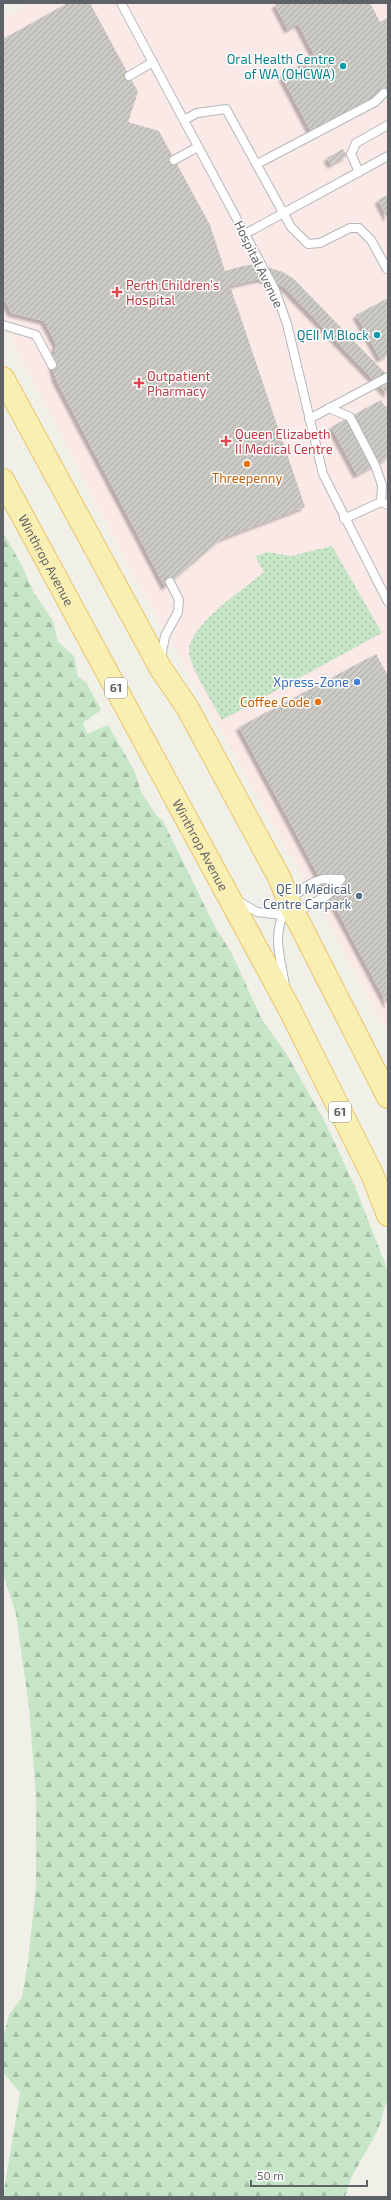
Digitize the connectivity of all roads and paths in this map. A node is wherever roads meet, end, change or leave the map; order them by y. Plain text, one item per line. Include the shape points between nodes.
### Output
1 (122, 4) edge
2 (153, 62) junction
3 (129, 76) dead end
4 (384, 93) dead end
5 (184, 120) junction
6 (388, 125) edge
7 (198, 147) junction
8 (388, 156) edge
9 (174, 160) dead end
10 (257, 164) junction
11 (359, 172) junction
12 (284, 213) junction
13 (245, 234) junction
14 (388, 268) edge
15 (3, 325) edge
16 (52, 365) dead end
17 (388, 376) edge
18 (3, 378) edge
19 (329, 408) junction
20 (309, 419) junction
21 (3, 480) edge
22 (384, 503) edge
23 (344, 519) junction
24 (170, 582) dead end
25 (388, 602) edge
26 (161, 669) junction
27 (228, 896) junction
28 (292, 905) junction
29 (290, 1010) junction
30 (388, 1097) edge
31 (388, 1215) edge

1 - 2 lane, Hospital Avenue
2 - 3 lane
2 - 5 lane, Hospital Avenue
4 - 10 lane via 375,102
5 - 7 lane, Hospital Avenue
5 - 10 lane via 197,113 226,108
6 - 11 lane via 356,143 351,154
7 - 9 lane
7 - 13 lane, Hospital Avenue
8 - 11 lane
10 - 12 lane
11 - 12 lane
12 - 13 lane
12 - 14 lane via 291,227 308,244 320,243 350,228 360,228 371,240 386,269
13 - 20 lane, Hospital Avenue via 275,290 287,324
15 - 16 lane via 36,335
17 - 19 lane
18 - 26 main road
19 - 20 lane
19 - 22 lane via 350,417 378,472
20 - 23 lane, Hospital Avenue via 323,474
21 - 27 main road, Winthrop Avenue / 61
22 - 23 lane
23 - 25 lane, Hospital Avenue
24 - 26 lane via 180,600 178,612 165,636
26 - 28 main road via 187,707 280,878
27 - 28 lane via 257,912
27 - 29 main road, Winthrop Avenue / 61
28 - 28 lane via 320,880 341,878 328,895
28 - 29 lane via 278,941
28 - 30 main road
29 - 31 main road, Winthrop Avenue / 61 via 372,1174

